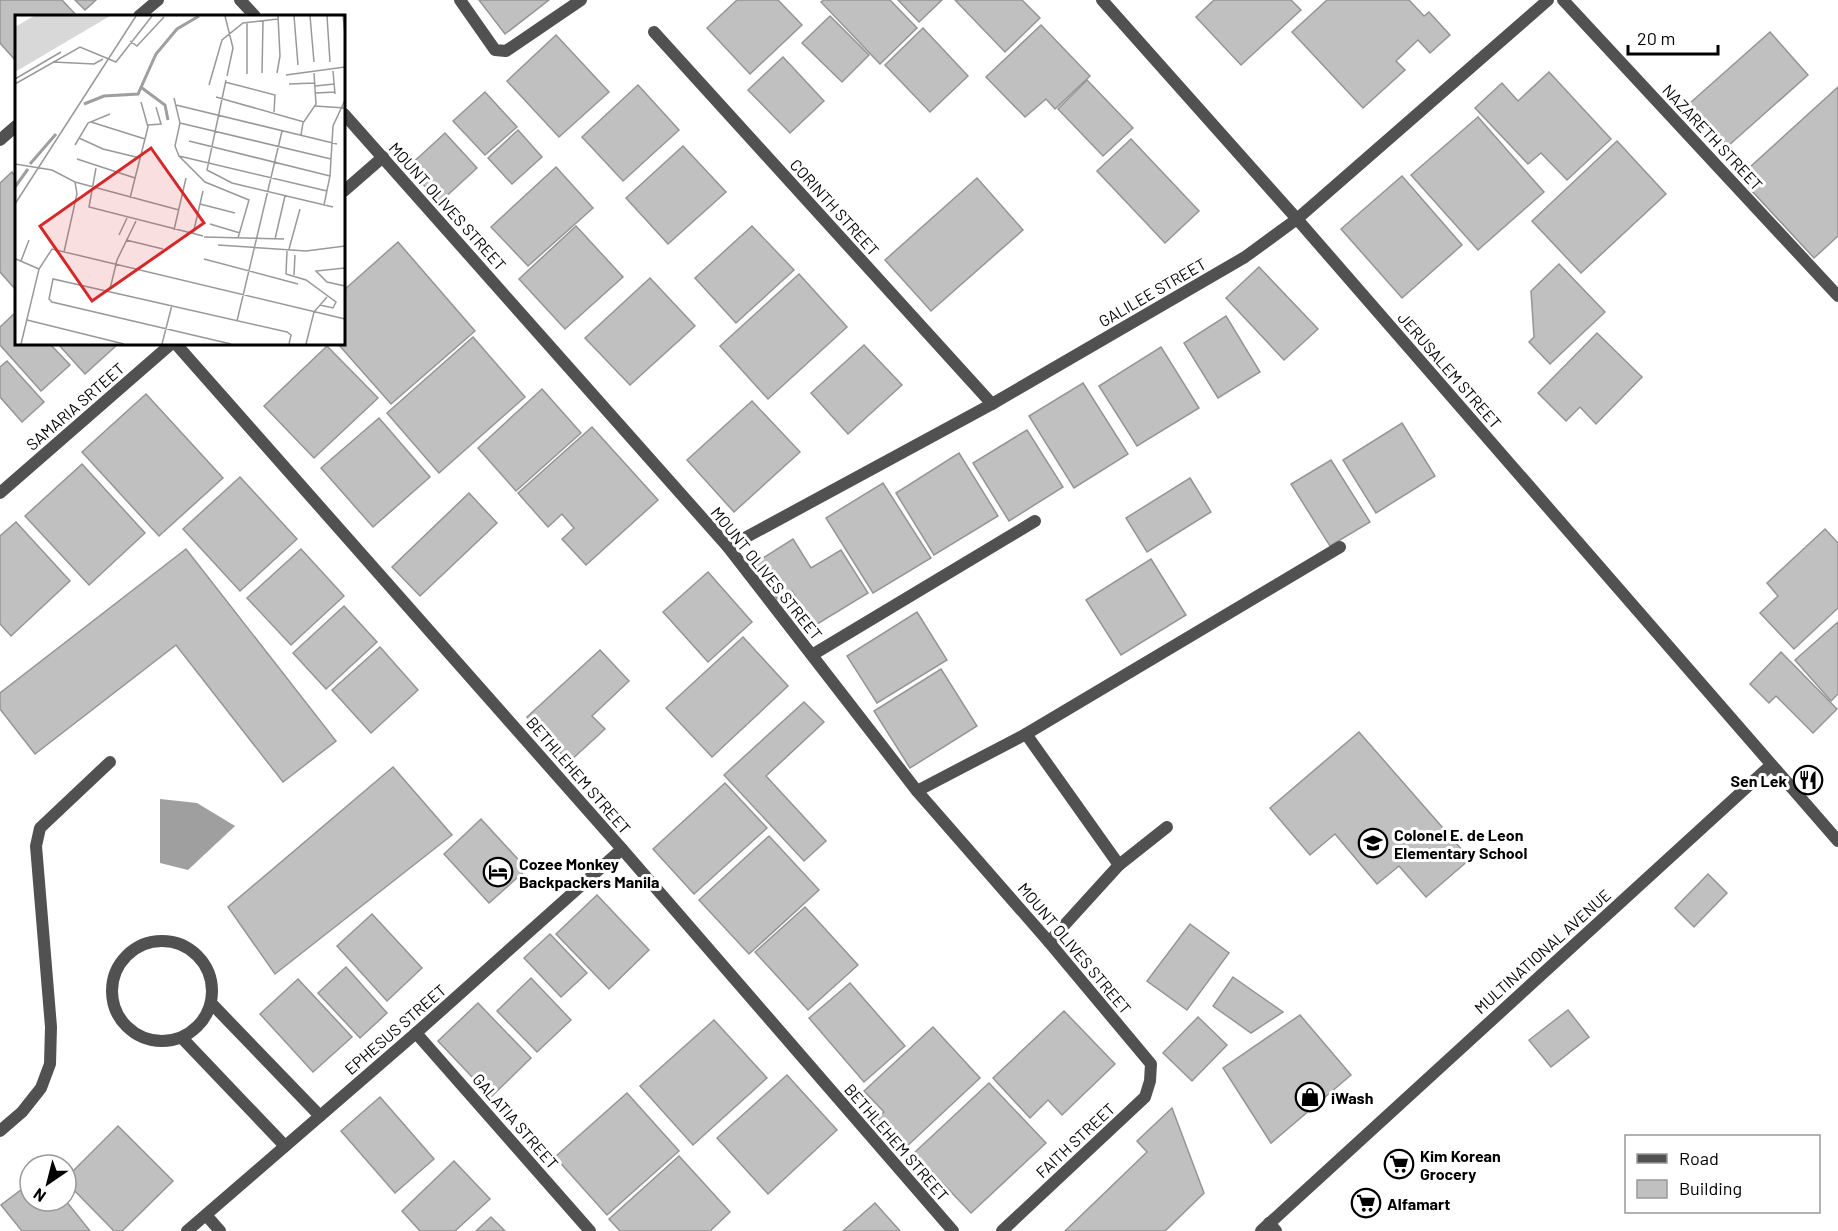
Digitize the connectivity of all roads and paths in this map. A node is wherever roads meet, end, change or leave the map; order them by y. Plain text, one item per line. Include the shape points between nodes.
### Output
1 (158, 0) edge
2 (240, 0) edge
3 (460, 0) edge
4 (581, 0) edge
5 (1101, 0) edge
6 (1548, 0) edge
7 (1563, 0) edge
8 (140, 15) edge
9 (254, 15) edge
10 (654, 32) dead end
11 (345, 115) edge
12 (15, 127) edge
13 (0, 140) edge
14 (383, 157) junction
15 (345, 190) edge
16 (1297, 219) junction
17 (1838, 296) edge
18 (170, 345) edge
19 (177, 345) edge
20 (992, 404) junction
21 (0, 493) edge
22 (1035, 521) dead end
23 (728, 547) junction
24 (1340, 547) dead end
25 (812, 655) junction
26 (1026, 734) junction
27 (110, 762) dead end
28 (1770, 765) junction
29 (917, 791) junction
30 (1167, 827) dead end
31 (1838, 841) edge
32 (622, 849) junction
33 (1119, 865) junction
34 (1049, 942) junction
35 (211, 1003) junction
36 (416, 1033) junction
37 (182, 1038) junction
38 (1151, 1064) joint
39 (320, 1116) junction
40 (0, 1131) edge
41 (285, 1146) junction
42 (206, 1215) junction
43 (1269, 1228) edge
44 (187, 1231) edge
45 (220, 1231) edge
46 (590, 1231) edge
47 (952, 1231) edge
48 (1002, 1231) edge

1 - 8 street
2 - 9 street
3 - 4 street via 495,50 501,52
5 - 16 street, JERUSALEM STREET
6 - 16 street, GALILEE STREET
7 - 17 street, NAZARETH STREET
10 - 20 street, CORINTH STREET
11 - 14 street, MOUNT OLIVES STREET
12 - 13 street
14 - 15 street
14 - 23 street, MOUNT OLIVES STREET
16 - 20 street, GALILEE STREET via 1245,256
16 - 28 street, JERUSALEM STREET
18 - 21 street, SAMARIA SRTEET
19 - 32 street, BETHLEHEM STREET
20 - 23 street, GALILEE STREET
22 - 25 street
23 - 25 street, MOUNT OLIVES STREET
24 - 26 street
25 - 29 street, MOUNT OLIVES STREET
26 - 29 street
26 - 33 street
27 - 40 street via 40,828 36,846 51,1027 50,1064 41,1088
28 - 31 street
28 - 43 street, MULTINATIONAL AVENUE
29 - 34 street, MOUNT OLIVES STREET
30 - 33 street
32 - 36 street, EPHESUS STREET
32 - 47 street, BETHLEHEM STREET
33 - 34 street
34 - 38 street, MOUNT OLIVES STREET
35 - 37 street via 195,1030
35 - 37 street via 208,972 188,948 157,941 129,953 113,980 112,996 124,1024 151,1041
35 - 39 street
36 - 39 street, EPHESUS STREET
36 - 46 street, GALATIA STREET
37 - 41 street
38 - 48 street, FAITH STREET via 1145,1097
39 - 41 street, EPHESUS STREET
41 - 42 street, EPHESUS STREET
42 - 44 street, EPHESUS STREET
42 - 45 street

